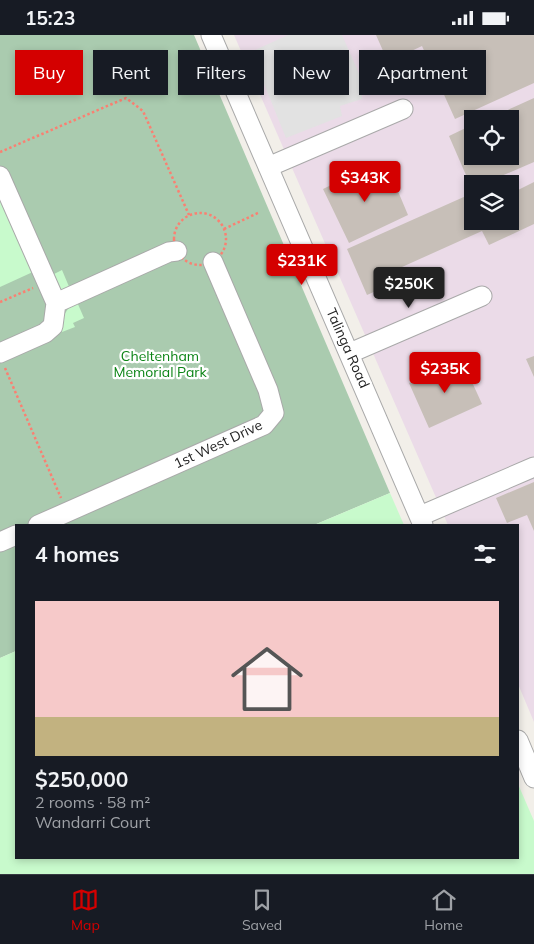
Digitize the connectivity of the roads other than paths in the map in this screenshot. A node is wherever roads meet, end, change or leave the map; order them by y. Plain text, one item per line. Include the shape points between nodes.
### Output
1 (210, 35) edge
2 (403, 109) dead end
3 (268, 167) junction
4 (0, 176) edge
5 (176, 251) dead end
6 (213, 263) road end
7 (482, 296) dead end
8 (56, 303) junction
9 (350, 353) junction
10 (2, 359) edge
11 (534, 467) edge
12 (422, 521) edge
13 (40, 524) edge
14 (15, 535) edge
15 (0, 542) edge
16 (519, 742) edge
17 (534, 778) edge

1 - 3 street, Talinga Road
2 - 3 street
3 - 9 street, Talinga Road
4 - 8 street
5 - 8 street
6 - 13 street, 1st West Drive via 268,389 274,413 264,425
7 - 9 street
8 - 10 street via 53,326
9 - 12 street, Talinga Road
11 - 12 street
14 - 15 street
16 - 17 street

